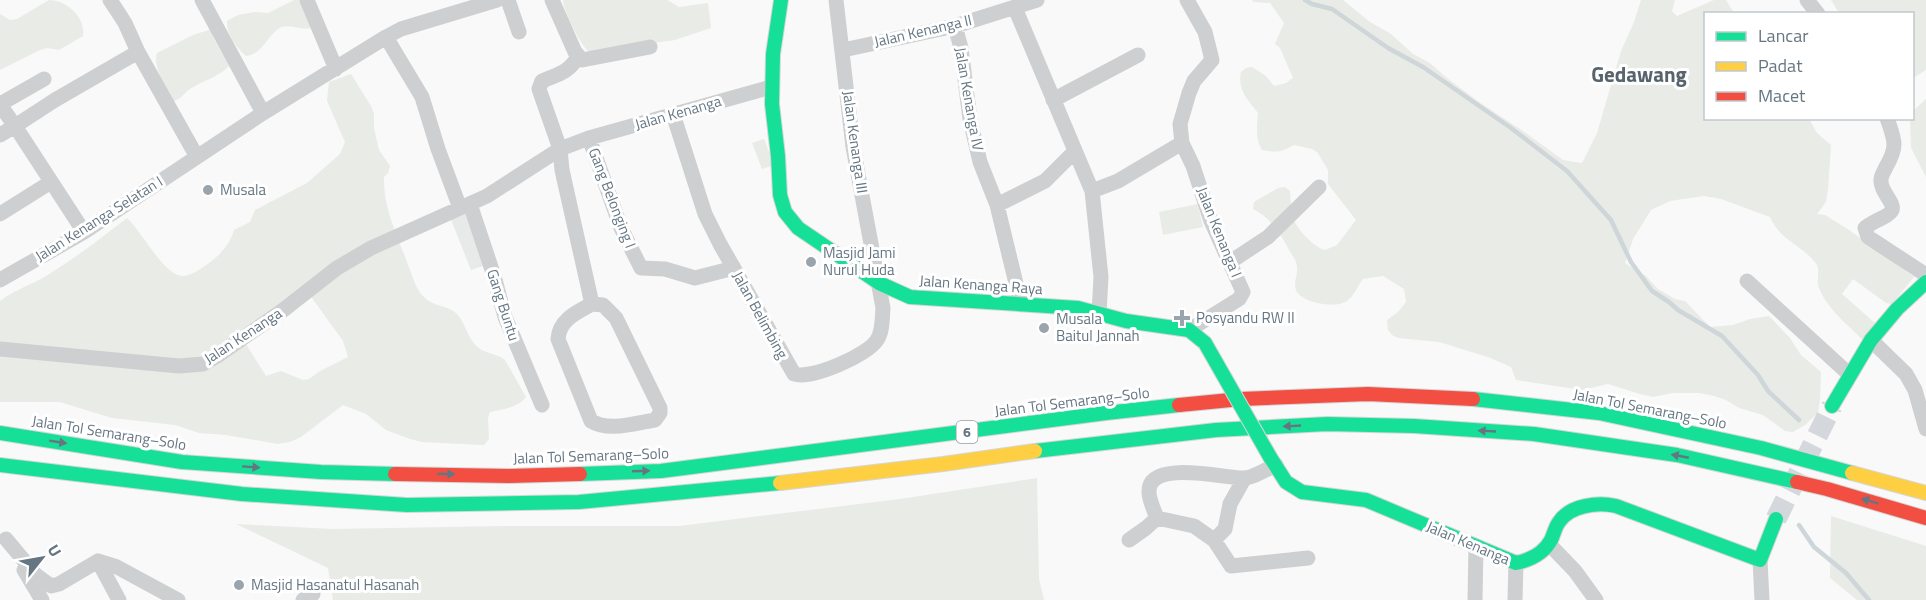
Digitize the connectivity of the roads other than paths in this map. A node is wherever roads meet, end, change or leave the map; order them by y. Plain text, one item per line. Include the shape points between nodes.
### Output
1 (111, 0) edge
2 (202, 0) edge
3 (307, 0) edge
4 (497, 0) edge
5 (508, 0) edge
6 (552, 0) edge
7 (781, 0) edge
8 (836, 0) edge
9 (1037, 0) edge
10 (1187, 0) edge
11 (1807, 0) edge
12 (1013, 5) edge
13 (450, 7) edge
14 (1816, 12) edge
15 (955, 26) junction
16 (519, 32) dead end
17 (386, 37) junction
18 (650, 47) dead end
19 (843, 50) junction
20 (138, 52) junction
21 (1138, 55) dead end
22 (578, 57) junction
23 (336, 69) junction
24 (44, 79) dead end
25 (771, 87) junction
26 (1053, 100) junction
27 (263, 113) junction
28 (673, 114) junction
29 (1888, 120) edge
30 (15, 126) junction
31 (0, 135) edge
32 (589, 138) junction
33 (1182, 143) junction
34 (560, 149) junction
35 (1075, 152) junction
36 (197, 157) junction
37 (51, 182) junction
38 (1319, 187) dead end
39 (1092, 191) junction
40 (997, 205) junction
41 (465, 206) junction
42 (0, 214) edge
43 (84, 232) junction
44 (1230, 262) junction
45 (734, 268) junction
46 (1926, 275) edge
47 (0, 280) edge
48 (1748, 281) dead end
49 (1926, 282) edge
50 (879, 283) junction
51 (591, 304) junction
52 (1021, 304) junction
53 (1099, 313) junction
54 (1189, 330) junction
55 (1871, 340) junction
56 (0, 349) edge
57 (1850, 375) junction
58 (542, 405) dead end
59 (1832, 406) tunnel mouth
60 (1926, 429) edge
61 (0, 433) edge
62 (1273, 461) junction
63 (0, 465) edge
64 (1244, 479) junction
65 (1926, 493) edge
66 (1157, 518) junction
67 (1926, 518) edge
68 (1776, 519) tunnel mouth
69 (3, 533) edge
70 (1129, 540) dead end
71 (1214, 540) junction
72 (1549, 544) junction
73 (1476, 546) junction
74 (1308, 558) dead end
75 (1760, 560) junction
76 (98, 561) junction
77 (1516, 563) junction
78 (42, 600) edge
79 (119, 600) edge
80 (178, 600) edge
81 (1475, 600) edge
82 (1515, 600) edge
83 (1596, 600) edge
84 (1762, 600) edge

1 - 20 street
2 - 27 street
3 - 23 street
4 - 13 street, Jalan Kenanga Selatan I
5 - 16 street
6 - 22 street
7 - 25 main road, Jalan Kenanga Raya
8 - 19 street, Jalan Kenanga III
9 - 12 street, Jalan Kenanga II
10 - 33 street, Jalan Kenanga I via 1205,32 1212,60 1189,93 1180,124
11 - 14 street
12 - 15 street, Jalan Kenanga II
12 - 26 street
13 - 17 street, Jalan Kenanga Selatan I
15 - 19 street, Jalan Kenanga II
15 - 40 street, Jalan Kenanga IV via 980,162
17 - 23 street, Jalan Kenanga Selatan I
17 - 41 street via 422,97 438,149
18 - 22 street via 588,60
19 - 50 street, Jalan Kenanga III via 854,147
20 - 30 street
20 - 36 street
21 - 26 street
22 - 34 street via 566,71 542,81 539,89
23 - 27 street, Jalan Kenanga Selatan I
24 - 30 street via 2,103
25 - 28 street, Jalan Kenanga
25 - 50 main road, Jalan Kenanga Raya via 778,191 790,222
26 - 35 street
27 - 36 street, Jalan Kenanga Selatan I
28 - 32 street, Jalan Kenanga
28 - 45 street, Jalan Belimbing via 705,214
29 - 46 street via 1895,147 1880,178 1881,189 1893,209 1869,224 1865,232
30 - 31 street
30 - 37 street
32 - 34 street, Jalan Kenanga
32 - 45 street, Gang Belonging I via 621,228 641,268 665,269 695,278
33 - 39 street via 1118,181
33 - 44 street, Jalan Kenanga I
34 - 41 street, Jalan Kenanga
34 - 51 street
35 - 39 street
35 - 40 street via 1046,181
36 - 43 street, Jalan Kenanga Selatan I
37 - 42 street
37 - 43 street
38 - 44 street via 1268,237
39 - 53 street via 1101,277
40 - 52 street, Jalan Kenanga IV
41 - 56 street, Jalan Kenanga via 371,248 337,268 282,312 203,364 179,366
41 - 58 street, Gang Buntu
43 - 47 street, Jalan Kenanga Selatan I
44 - 54 street, Jalan Kenanga I via 1242,296
45 - 50 street, Jalan Belimbing via 786,364 798,376 829,369 876,342 883,308
48 - 57 street
49 - 55 main road
50 - 52 main road, Jalan Kenanga Raya via 910,297
51 - 51 street via 571,315 558,333 591,421 610,426 655,420 660,408 616,318 603,305
52 - 53 main road, Jalan Kenanga Raya
53 - 54 main road, Jalan Kenanga Raya
54 - 62 main road, bridge via 1204,343
55 - 57 main road
55 - 60 street via 1906,374
57 - 59 main road
61 -> 65 main road, Jalan Tol Semarang–Solo / 6 via 182,462 321,472 509,476 661,471 1117,412 1242,399 1368,394 1481,399 1599,413 1761,448
62 - 64 street
62 - 73 main road, Jalan Kenanga via 1286,482 1302,492 1366,500
67 -> 63 main road, 6 via 1827,489 1677,455 1534,434 1414,426 1327,424 1204,431 770,484 579,502 407,505 242,494
64 - 66 street via 1195,471 1161,475 1149,491
64 - 71 street via 1230,504 1225,529
66 - 70 street
66 - 71 street via 1194,526
68 - 75 main road
69 - 76 street via 36,575 51,586
69 - 78 street
71 - 74 street via 1231,566
72 - 75 main road, Jalan Kenanga via 1563,516 1576,509 1607,504
72 - 77 main road, Jalan Kenanga via 1528,561
72 - 83 street
73 - 77 main road, Jalan Kenanga
73 - 81 street
75 - 84 street
76 - 79 street
76 - 80 street
77 - 82 street

